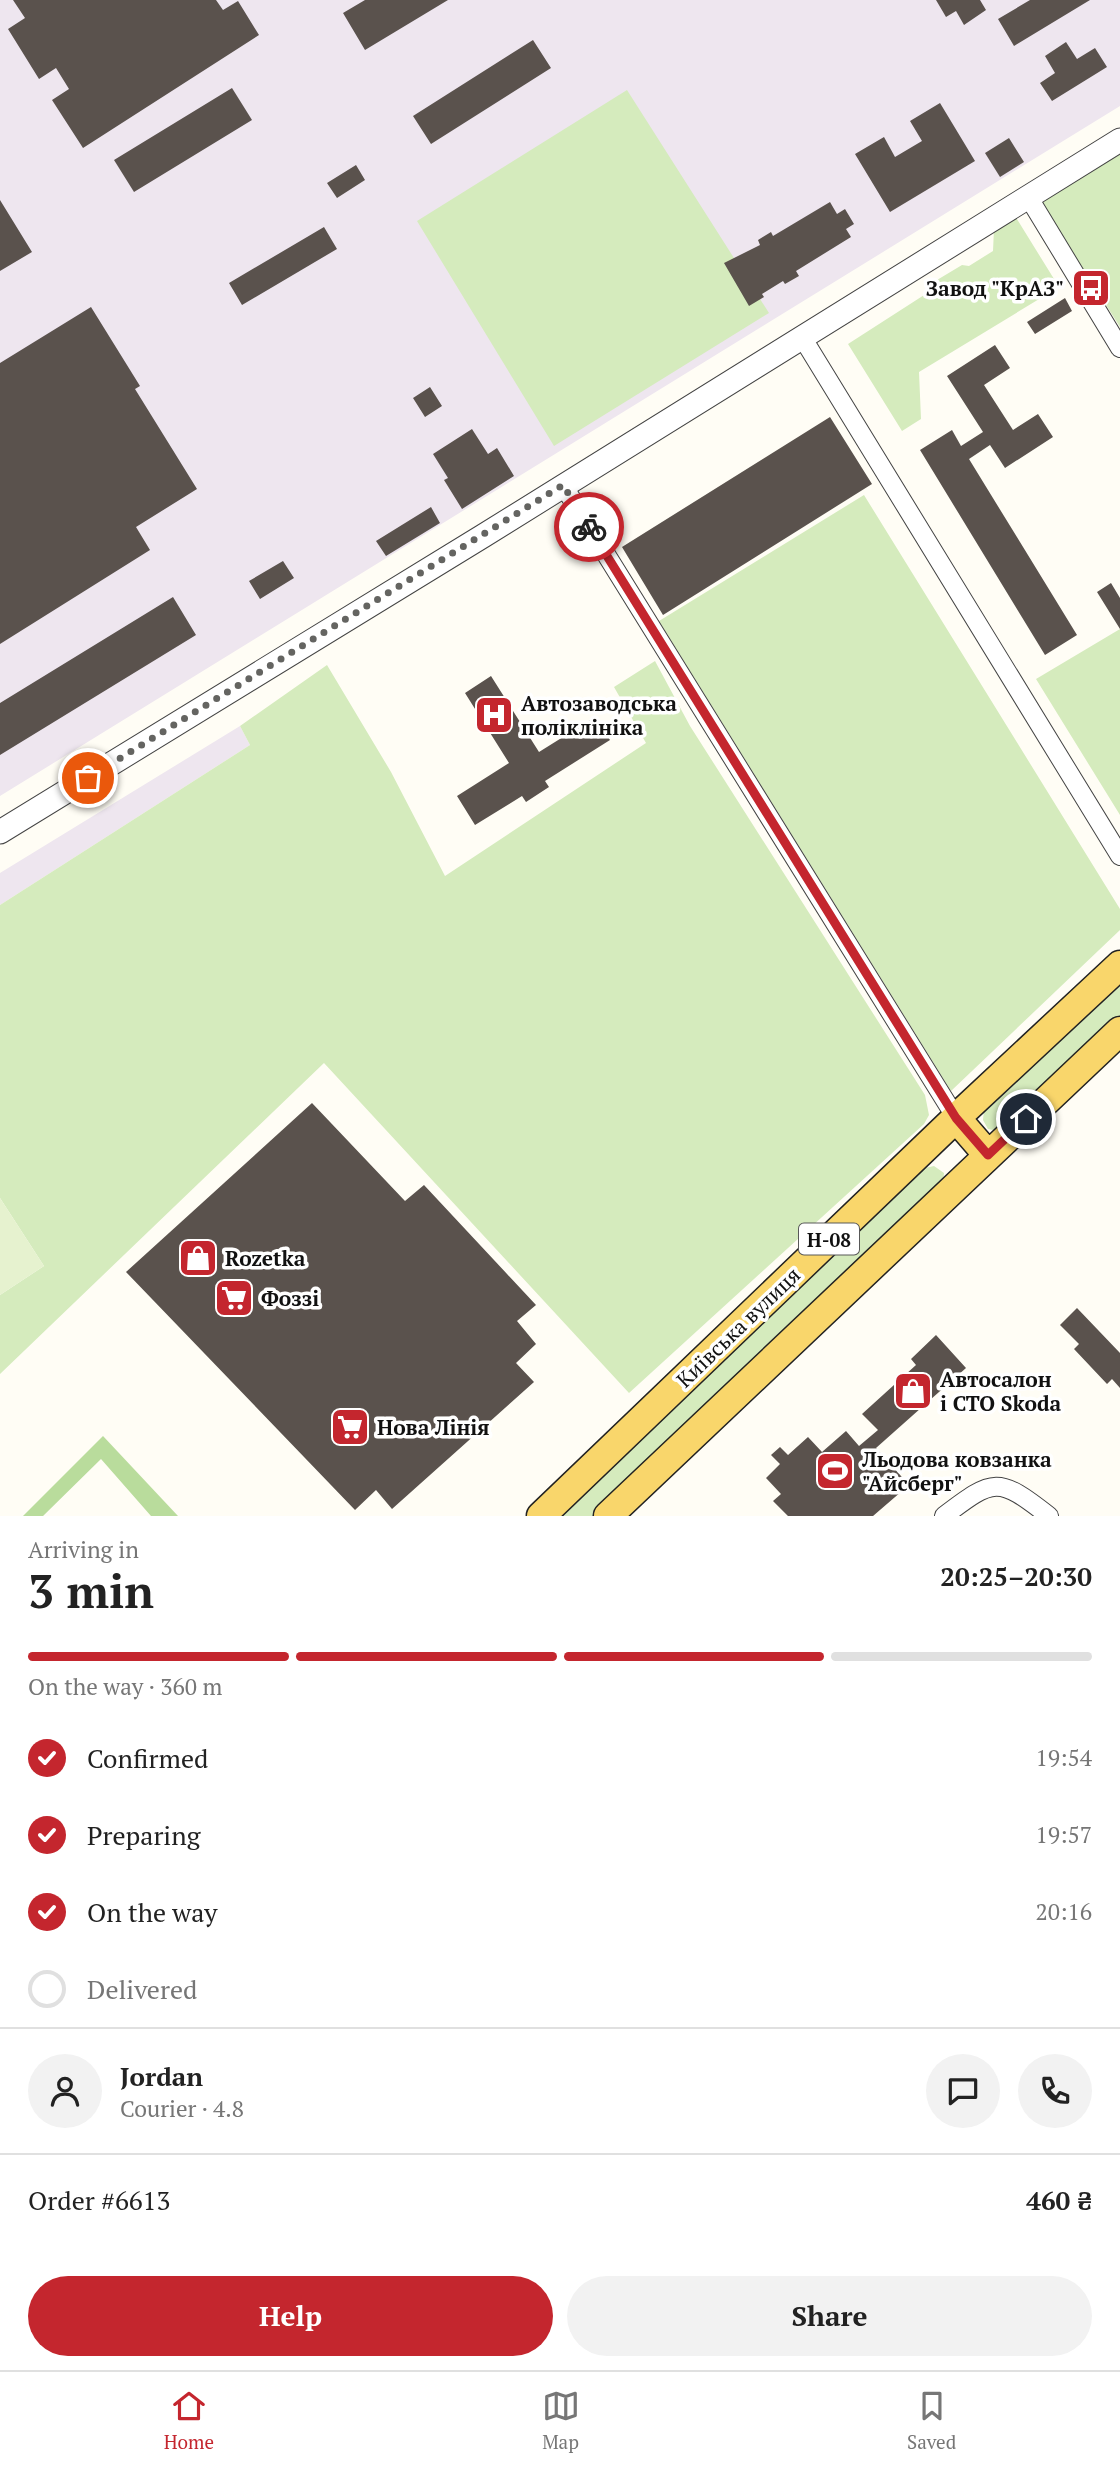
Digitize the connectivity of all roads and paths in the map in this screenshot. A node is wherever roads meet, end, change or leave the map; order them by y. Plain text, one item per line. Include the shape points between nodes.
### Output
1 (1120, 140) edge
2 (1029, 198) junction
3 (802, 337) junction
4 (1120, 348) edge
5 (563, 485) junction
6 (0, 832) edge
7 (1120, 856) edge
8 (1120, 965) edge
9 (1120, 1031) edge
10 (956, 1118) junction
11 (988, 1155) junction
12 (541, 1516) edge
13 (608, 1516) edge
14 (944, 1516) edge
15 (1049, 1516) edge

1 - 2 street
2 - 3 street
2 - 4 street
3 - 5 street
3 - 7 street
5 - 6 street
5 - 10 street
8 - 10 main road, Київська вулиця / Н-08
9 - 11 main road, Н-08
10 - 11 main road
10 - 12 main road, Київська вулиця / Н-08
11 - 13 main road, Н-08
14 - 15 street via 978,1490 1003,1487 1020,1493

